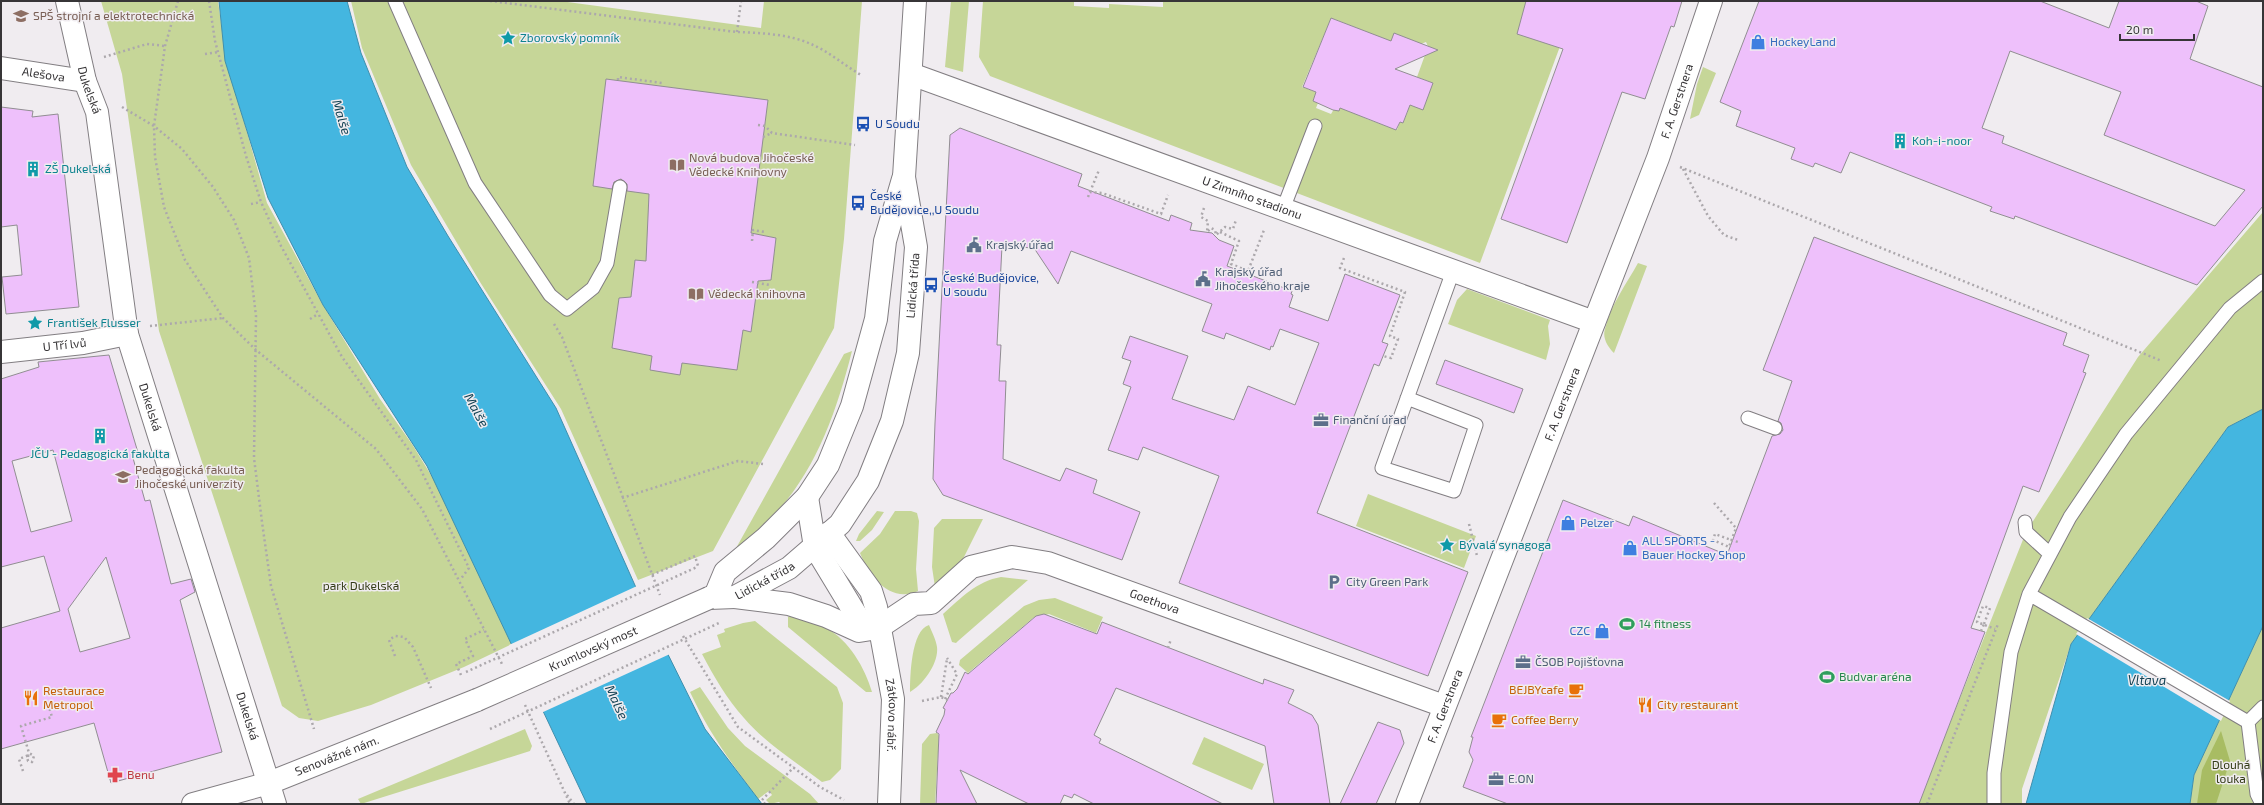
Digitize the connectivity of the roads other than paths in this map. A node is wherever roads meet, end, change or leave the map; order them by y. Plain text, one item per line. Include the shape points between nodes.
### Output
1 (67, 1) edge
2 (395, 1) edge
3 (916, 1) edge
4 (1711, 1) edge
5 (1, 68) edge
6 (911, 74) junction
7 (85, 81) junction
8 (1315, 126) dead end
9 (904, 176) junction
10 (620, 187) dead end
11 (1283, 209) junction
12 (1453, 271) junction
13 (2263, 281) edge
14 (1594, 322) junction
15 (127, 334) junction
16 (1, 352) edge
17 (1407, 398) junction
18 (1748, 418) dead end
19 (1775, 428) dead end
20 (806, 497) junction
21 (2025, 522) dead end
22 (822, 540) junction
23 (2050, 554) junction
24 (720, 597) junction
25 (2033, 597) junction
26 (878, 628) junction
27 (478, 700) joint
28 (1444, 706) junction
29 (2263, 707) edge
30 (2244, 719) junction
31 (270, 783) junction
32 (193, 804) edge
33 (275, 804) edge
34 (889, 804) edge
35 (1409, 804) edge
36 (1994, 804) edge
37 (2262, 804) edge

1 - 7 street, Dukelská
2 - 10 lane via 475,182 550,295 567,309 593,288 608,263
3 - 6 street, Lidická třída
4 - 14 street, F. A. Gerstnera via 1658,158
5 - 7 street, Alešova
6 - 9 street, Lidická třída
6 - 11 street, U Zimního stadionu
7 - 15 street, Dukelská via 97,112
8 - 11 lane
9 - 20 street, Lidická třída via 885,241 876,320 852,406 828,465
9 - 22 street, Lidická třída via 916,247 908,354 892,420 868,481 840,524
11 - 12 street, U Zimního stadionu
12 - 14 street, U Zimního stadionu
12 - 17 lane
13 - 23 lane via 2230,308 2126,434 2070,517
14 - 28 street, F. A. Gerstnera
15 - 16 street, U Tří lvů via 83,343
15 - 31 street, Dukelská
17 - 17 lane via 1382,468 1454,491 1476,425
18 - 19 lane
20 - 22 street
20 - 24 street, Lidická třída via 766,538 725,572
21 - 23 lane via 2026,532
22 - 24 street, Lidická třída via 789,568
22 - 26 street via 858,618
23 - 25 lane
24 - 26 street via 789,604 826,616 858,631
24 - 27 street, Krumlovský most, bridge
25 - 30 lane
25 - 36 lane via 2011,652 1994,773
26 - 28 street, Goethova via 914,604 931,604 971,567 1012,557 1048,562
26 - 34 street, Zátkovo nábř. via 893,699
27 - 31 street, Senovážné nám.
28 - 35 street, F. A. Gerstnera
29 - 30 lane
30 - 37 lane via 2257,794
31 - 32 street, Senovážné nám.
31 - 33 street, Dukelská

